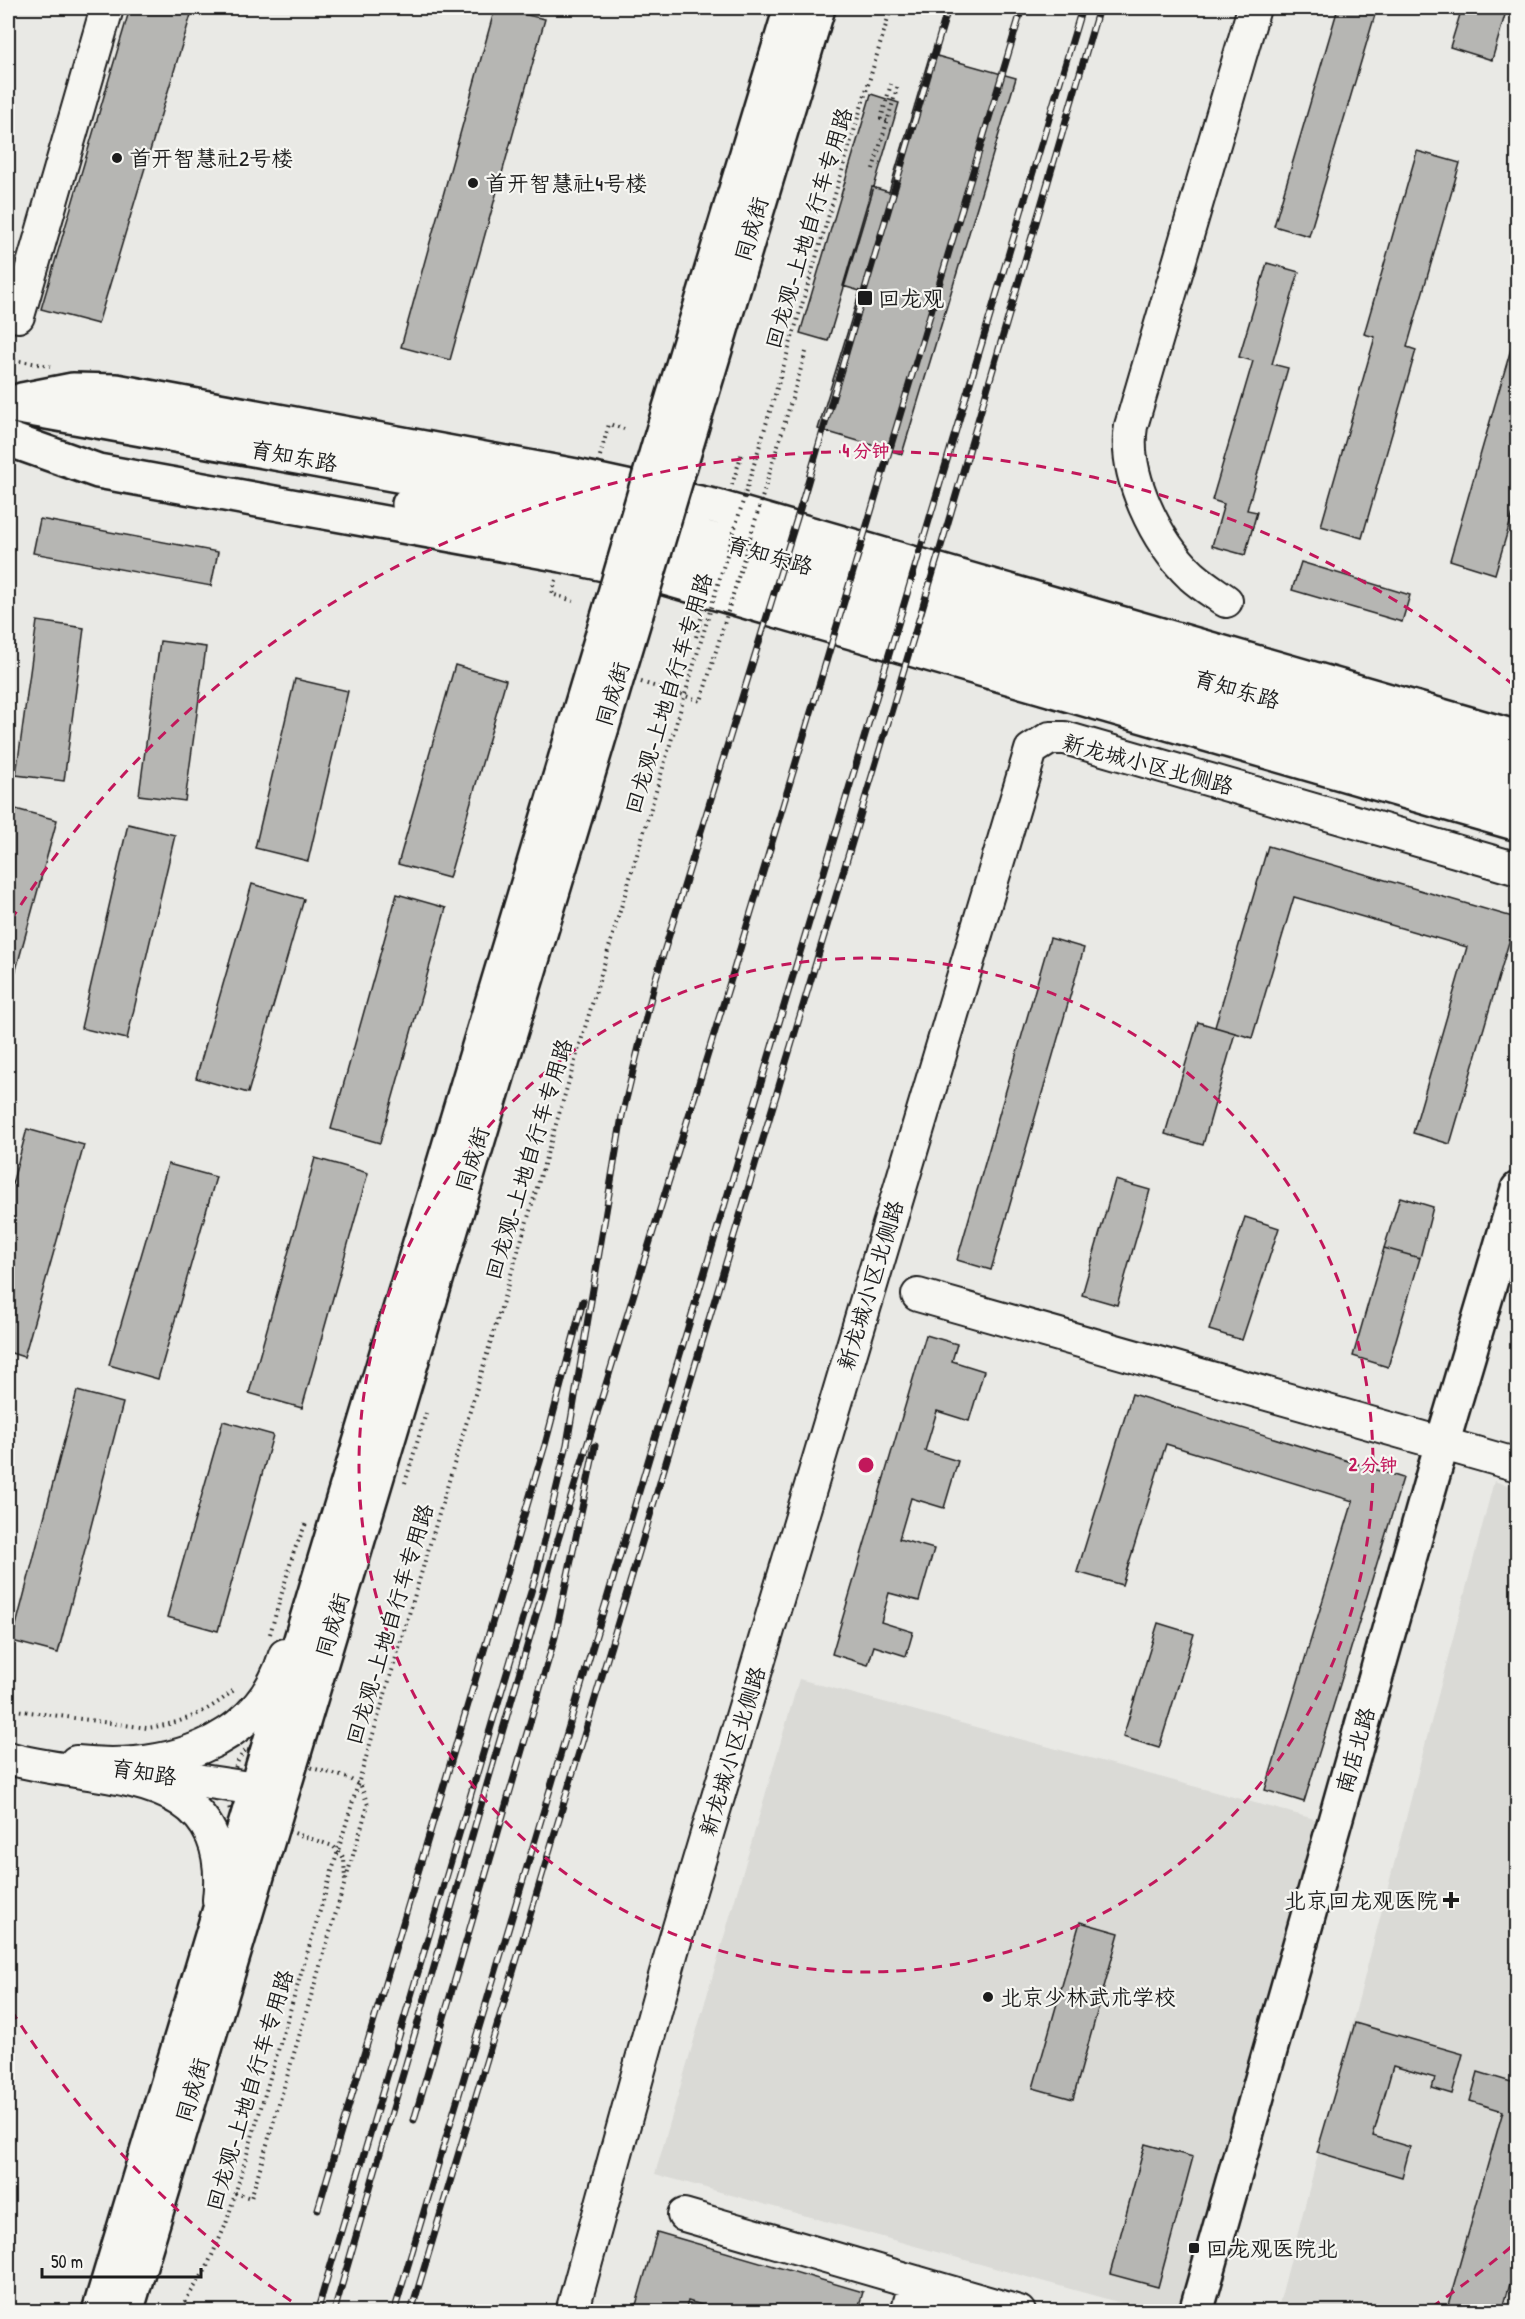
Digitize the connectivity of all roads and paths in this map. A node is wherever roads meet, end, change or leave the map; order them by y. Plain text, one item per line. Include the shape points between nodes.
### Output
1 (107, 8) edge
2 (791, 8) edge
3 (818, 8) edge
4 (891, 8) edge
5 (1254, 8) edge
6 (891, 84) dead end
7 (898, 85) dead end
8 (887, 121) junction
9 (873, 169) dead end
10 (18, 316) dead end
11 (806, 352) dead end
12 (8, 403) edge
13 (624, 429) dead end
14 (8, 438) edge
15 (673, 445) junction
16 (742, 453) dead end
17 (598, 459) dead end
18 (731, 488) dead end
19 (556, 580) dead end
20 (573, 601) dead end
21 (1226, 601) dead end
22 (623, 610) junction
23 (703, 615) dead end
24 (696, 637) dead end
25 (637, 681) dead end
26 (1518, 738) edge
27 (1518, 769) edge
28 (1518, 796) edge
29 (1518, 824) edge
30 (1518, 869) edge
31 (1518, 1189) edge
32 (1518, 1268) edge
33 (918, 1294) dead end
34 (1452, 1446) junction
35 (1518, 1465) edge
36 (350, 1474) junction
37 (311, 1512) dead end
38 (267, 1641) dead end
39 (244, 1680) dead end
40 (8, 1708) edge
41 (8, 1751) edge
42 (8, 1758) edge
43 (76, 1761) junction
44 (314, 1768) dead end
45 (268, 1793) junction
46 (294, 1833) dead end
47 (345, 1882) junction
48 (209, 1945) junction
49 (235, 2193) junction
50 (684, 2216) dead end
51 (916, 2282) junction
52 (99, 2312) edge
53 (126, 2312) edge
54 (178, 2312) edge
55 (572, 2312) edge
56 (907, 2312) edge
57 (1019, 2312) edge
58 (1196, 2312) edge
59 (1219, 2312) edge

1 - 10 street
2 - 15 main road, 同成街
3 - 15 main road, 同成街
4 - 49 path, 回龙观-上地自行车专用路, bridge
5 - 21 street via 1128,443 1133,474 1161,538 1192,576
6 - 8 path via 881,119
7 - 8 path
8 - 9 path
11 - 25 path, bridge via 701,701
12 - 26 main road via 74,390 116,392 629,487 714,506
12 - 27 main road, 育知东路 via 664,526
13 - 17 path via 609,424
14 - 28 main road, 育知东路 via 516,522 637,547
14 - 29 main road via 98,471 651,574
15 - 22 main road, 同成街, bridge
16 - 18 path
19 - 20 path via 552,594
22 - 36 main road, 同成街
22 - 45 main road, 同成街
23 - 24 path
30 - 55 street, 新龙城小区北侧路 via 1065,738 1050,738 1030,750 672,1951
31 - 34 main road, 南店北路
32 - 34 main road, 南店北路
33 - 34 street
34 - 35 street
34 - 58 main road, 南店北路
34 - 59 main road, 南店北路
36 - 43 street via 312,1560 277,1677 254,1713 219,1739 181,1754 118,1765
36 - 45 main road, 同成街
37 - 38 path via 294,1551
39 - 40 path via 205,1711 147,1728
41 - 43 street, 育知路
42 - 48 street via 155,1786 189,1806 208,1829 219,1858 218,1905
43 - 45 street, 育知路
44 - 47 path via 352,1780 361,1786 368,1800
45 - 48 main road, 同成街
45 - 53 main road, 同成街
46 - 47 path via 338,1849 345,1864
47 - 49 path via 251,2198
48 - 52 main road, 同成街
49 - 54 path, 回龙观-上地自行车专用路, bridge via 213,2255
50 - 51 street
51 - 56 street
51 - 57 street

